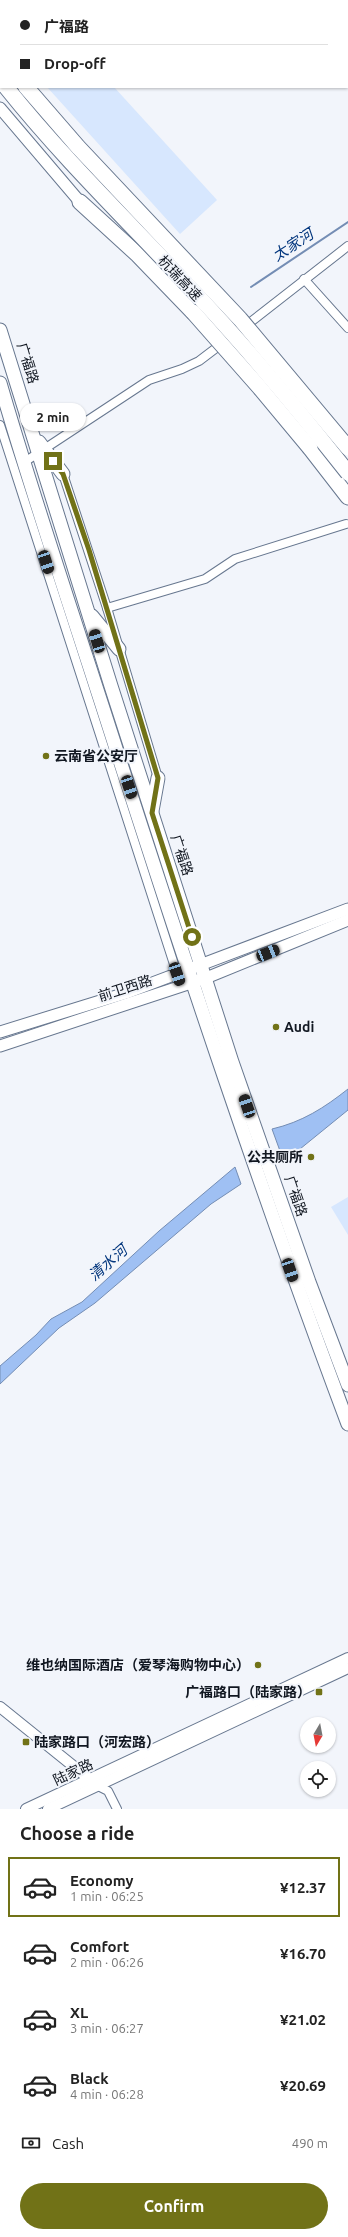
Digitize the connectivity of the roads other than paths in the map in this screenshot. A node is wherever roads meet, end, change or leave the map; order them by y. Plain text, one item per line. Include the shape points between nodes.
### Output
1 (7, 88) edge
2 (27, 88) edge
3 (0, 108) edge
4 (80, 202) joint
5 (348, 246) edge
6 (304, 279) junction
7 (348, 328) edge
8 (0, 330) edge
9 (0, 383) edge
10 (0, 424) edge
11 (348, 448) edge
12 (42, 450) junction
13 (23, 463) junction
14 (348, 473) edge
15 (63, 474) joint
16 (32, 494) junction
17 (348, 497) edge
18 (346, 524) dead end
19 (42, 551) junction
20 (107, 608) junction
21 (88, 612) junction
22 (119, 649) junction
23 (158, 778) joint
24 (152, 813) junction
25 (348, 910) edge
26 (348, 920) edge
27 (202, 964) junction
28 (183, 971) junction
29 (206, 978) junction
30 (187, 984) junction
31 (0, 1032) edge
32 (0, 1046) edge
33 (348, 1385) edge
34 (348, 1424) edge
35 (348, 1658) edge
36 (348, 1668) edge
37 (0, 1707) edge
38 (0, 1714) edge
39 (90, 1784) junction
40 (26, 1809) edge
41 (48, 1809) edge
42 (117, 1809) edge

1 - 14 highway, 杭瑞高速, bridge via 66,157 228,329
2 - 11 highway, 杭瑞高速, bridge via 87,157 240,319
3 - 4 main road
4 - 17 highway, bridge via 138,254 193,312 278,409
5 - 6 street
6 - 7 street
6 - 12 street via 199,361 149,380
8 - 12 main road, 广福路 via 33,432
9 - 13 main road
10 - 19 street
12 - 13 street
12 - 15 main road
12 - 21 main road, 广福路
13 - 16 main road
15 - 20 street
16 - 19 main road
16 - 28 main road
18 - 20 street via 236,559 205,579
19 - 28 street
20 - 22 street
21 - 22 main road
21 - 24 main road, 广福路
22 - 23 street
23 - 24 main road
24 - 27 main road, 广福路
25 - 27 main road, 前卫西路
26 - 29 main road, 前卫西路
27 - 28 main road, 前卫西路
27 - 29 main road, 广福路
28 - 30 main road
28 - 31 main road, 前卫西路 via 126,993
29 - 30 main road, 前卫西路
29 - 33 main road, 广福路 via 232,1062
30 - 32 main road, 前卫西路
30 - 34 main road
35 - 39 street, 陆家路
36 - 39 street, 陆家路
37 - 39 street
38 - 39 street
39 - 40 street, 陆家路
39 - 41 street, 陆家路
39 - 42 street via 108,1791

